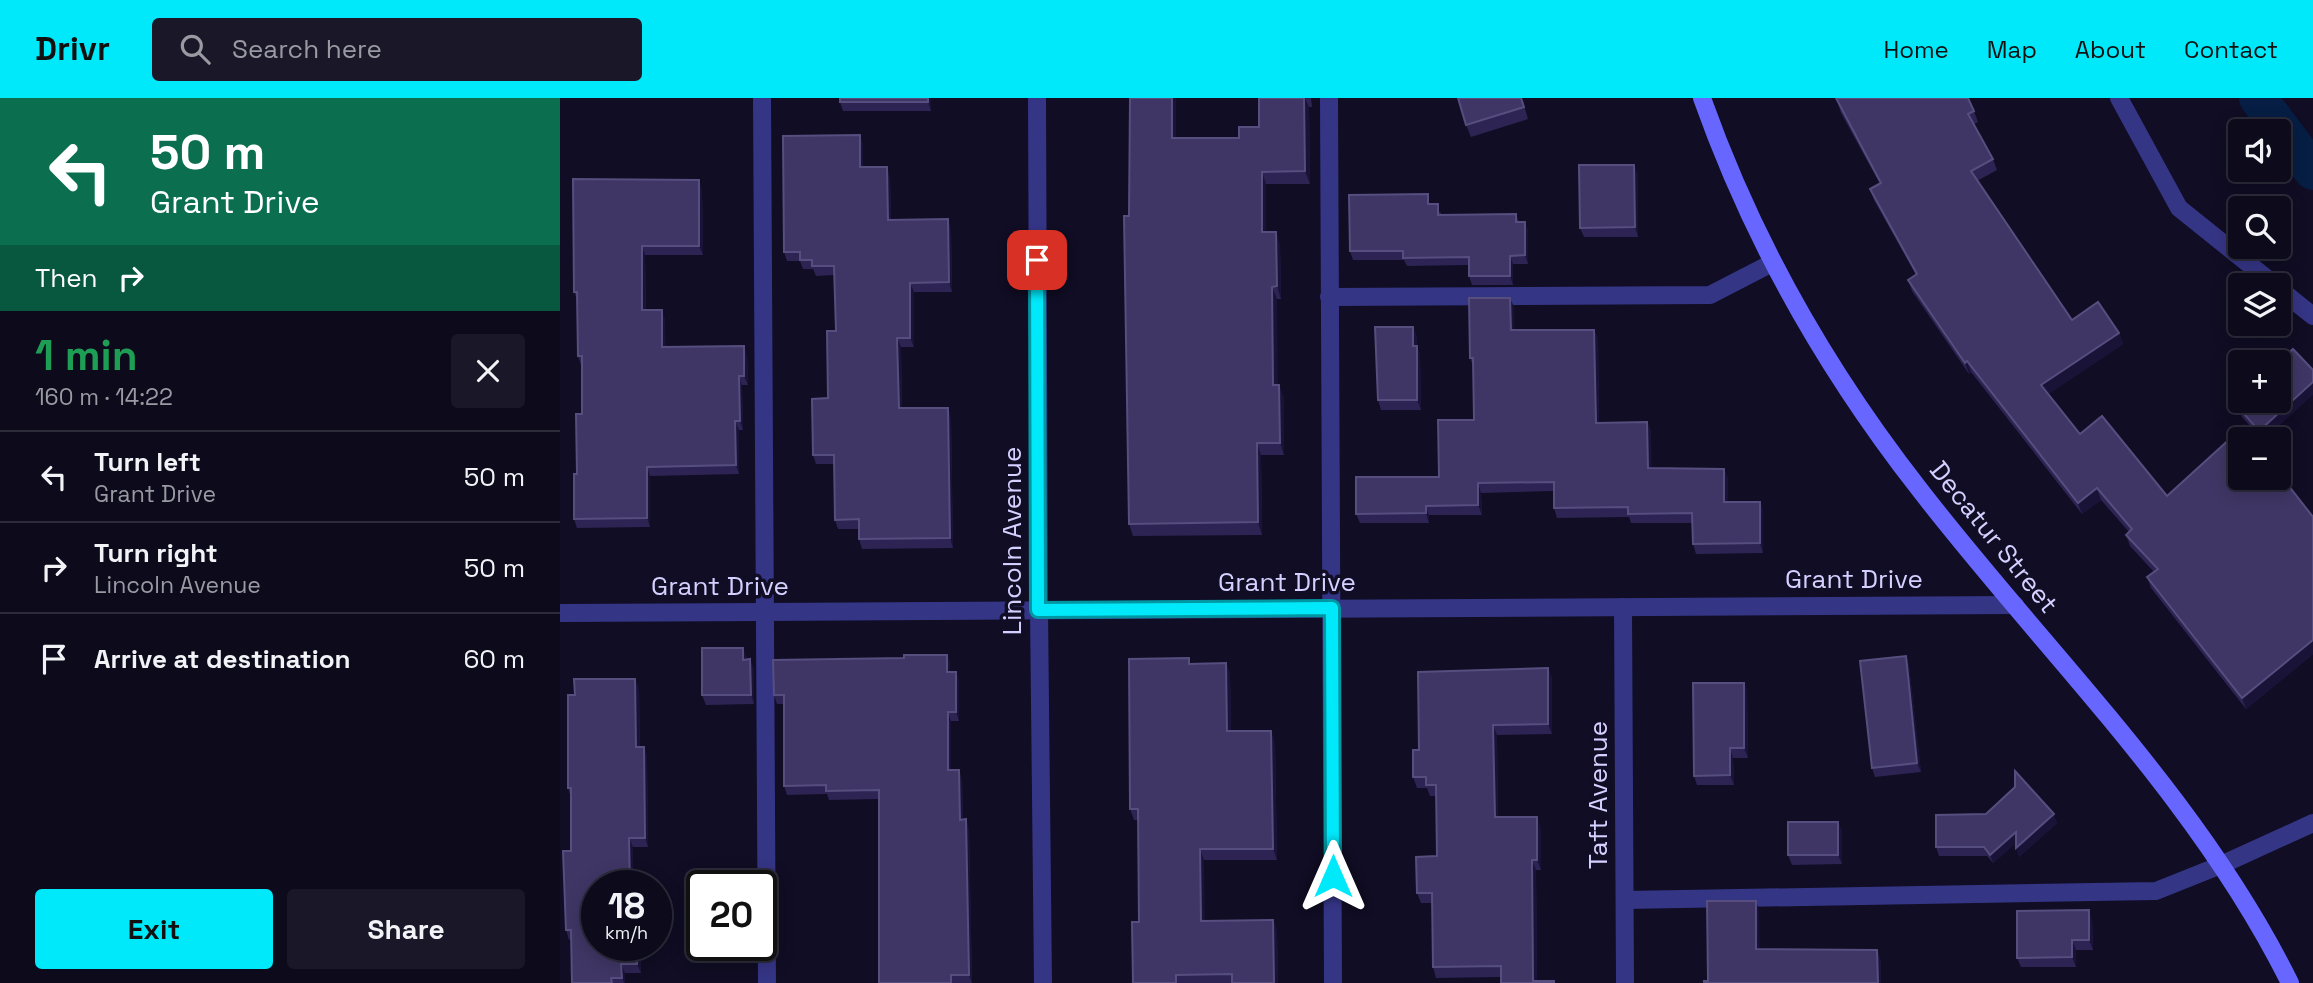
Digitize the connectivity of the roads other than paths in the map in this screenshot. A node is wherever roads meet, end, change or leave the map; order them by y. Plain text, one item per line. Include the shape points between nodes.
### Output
1 (762, 98) edge
2 (1037, 98) edge
3 (1329, 98) edge
4 (1702, 98) edge
5 (2119, 98) edge
6 (1772, 263) junction
7 (2260, 273) edge
8 (1329, 297) junction
9 (2291, 298) edge
10 (2313, 316) edge
11 (2015, 605) junction
12 (1623, 607) junction
13 (1332, 608) junction
14 (1038, 610) junction
15 (765, 611) junction
16 (560, 613) edge
17 (2313, 823) edge
18 (2221, 865) junction
19 (1625, 900) junction
20 (766, 983) edge
21 (1043, 983) edge
22 (1334, 983) edge
23 (1625, 983) edge
24 (2290, 983) edge

1 - 15 street
2 - 14 street, Lincoln Avenue
3 - 8 street
4 - 6 street, Decatur Street via 1720,150
5 - 7 street via 2179,208
6 - 8 street via 1710,295
6 - 11 street, Decatur Street via 1851,398 1920,491
8 - 13 street
9 - 10 street
11 - 12 street, Grant Drive
11 - 18 street, Decatur Street via 2176,801
12 - 13 street, Grant Drive
12 - 19 street, Taft Avenue
13 - 14 street, Grant Drive
13 - 22 street
14 - 15 street, Grant Drive
14 - 21 street, Lincoln Avenue
15 - 16 street, Grant Drive
15 - 20 street
17 - 18 street
18 - 19 street via 2156,891
18 - 24 street, Decatur Street
19 - 23 street, Taft Avenue

